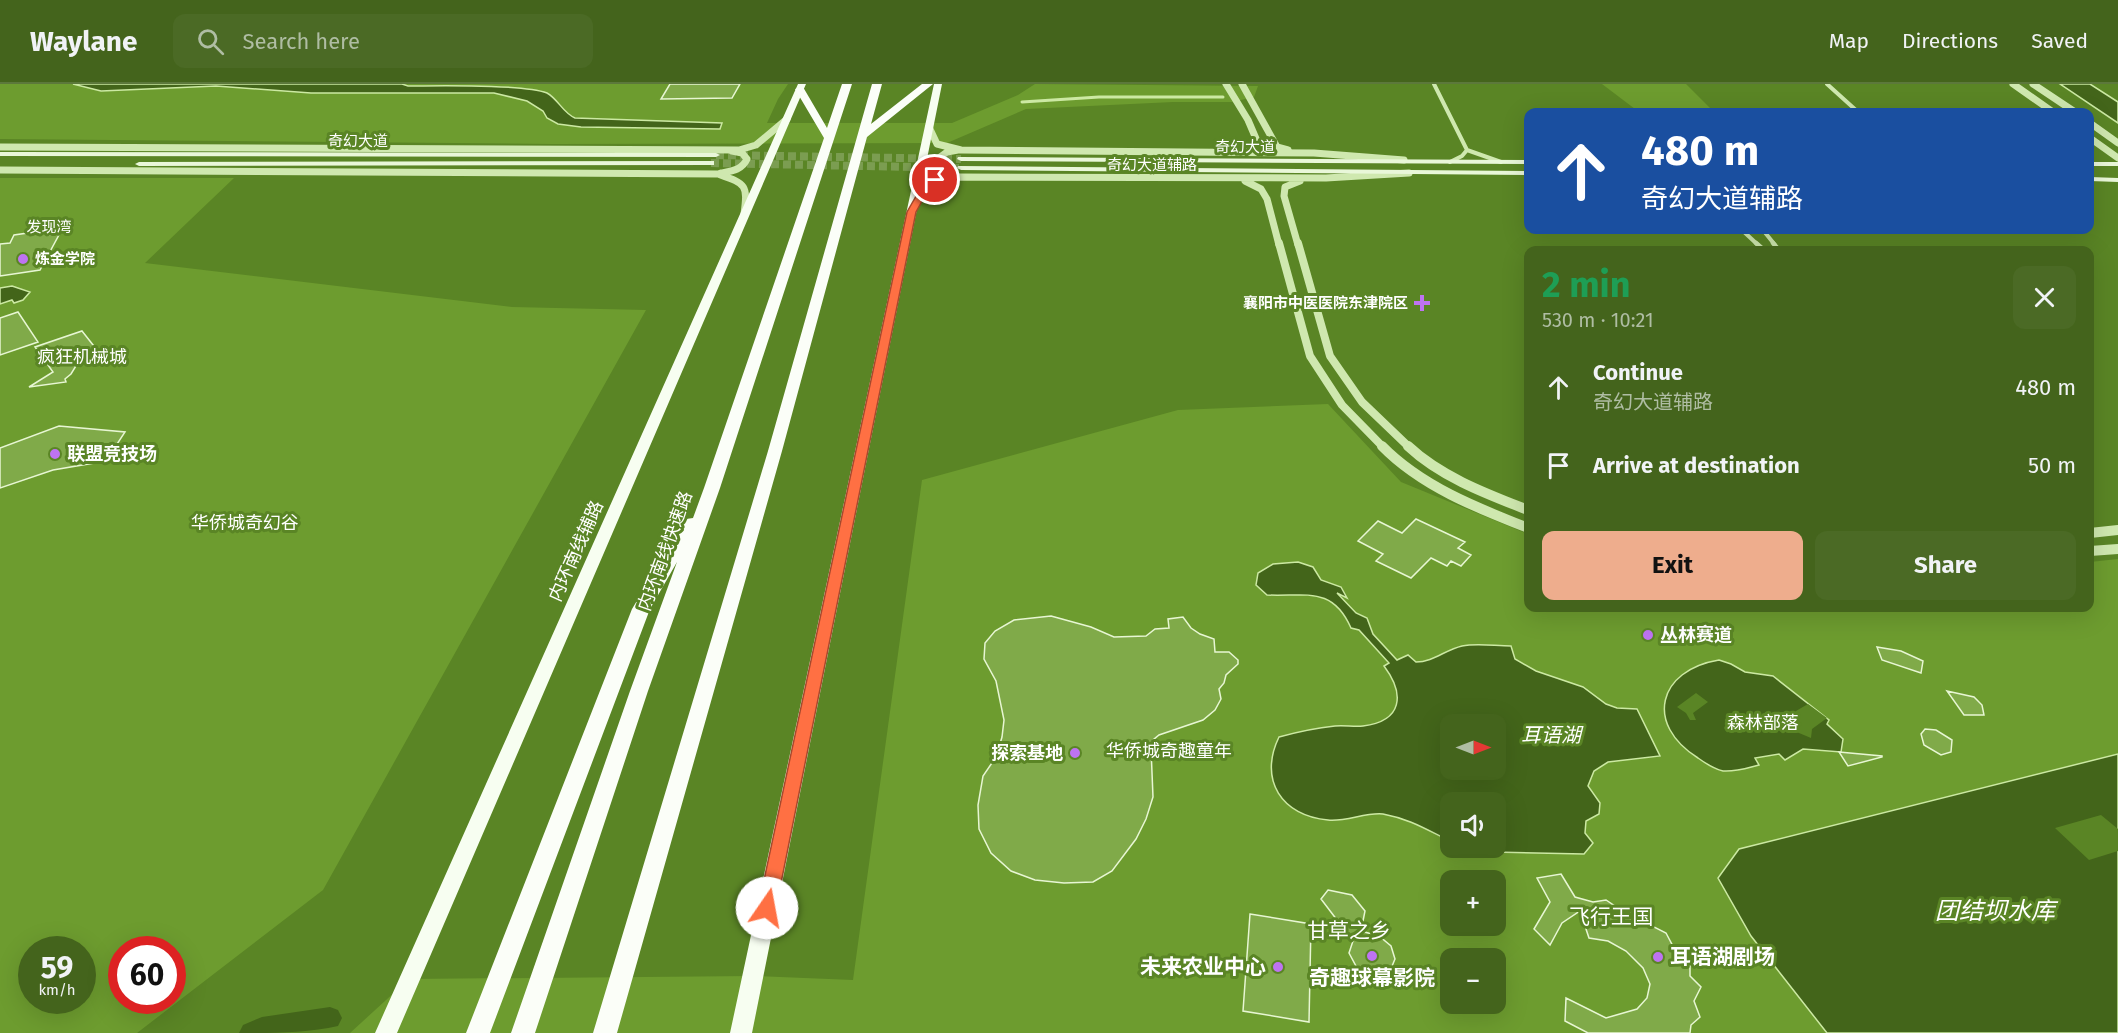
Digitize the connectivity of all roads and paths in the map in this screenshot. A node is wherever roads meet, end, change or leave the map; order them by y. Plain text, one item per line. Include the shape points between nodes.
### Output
1 (847, 84) edge
2 (877, 84) edge
3 (927, 84) edge
4 (938, 84) edge
5 (1226, 84) edge
6 (1242, 84) edge
7 (1434, 84) edge
8 (1827, 84) edge
9 (2013, 84) edge
10 (2033, 84) edge
11 (801, 86) edge
12 (1854, 108) edge
13 (2047, 108) edge
14 (2068, 108) edge
15 (787, 119) junction
16 (2094, 126) edge
17 (929, 127) junction
18 (862, 136) junction
19 (828, 137) junction
20 (2094, 141) edge
21 (2118, 142) edge
22 (0, 147) edge
23 (270, 148) junction
24 (401, 148) junction
25 (729, 150) junction
26 (961, 150) junction
27 (1467, 150) junction
28 (1238, 152) junction
29 (1297, 153) junction
30 (0, 154) edge
31 (433, 154) junction
32 (222, 155) junction
33 (716, 155) tunnel mouth
34 (2118, 158) edge
35 (961, 159) tunnel mouth
36 (1420, 161) junction
37 (0, 162) edge
38 (1450, 162) junction
39 (1501, 162) junction
40 (1524, 162) edge
41 (215, 164) junction
42 (421, 164) junction
43 (711, 164) tunnel mouth
44 (2094, 164) edge
45 (2118, 164) edge
46 (961, 168) tunnel mouth
47 (0, 170) edge
48 (243, 170) junction
49 (378, 171) junction
50 (1421, 172) junction
51 (1524, 173) edge
52 (718, 174) junction
53 (956, 177) junction
54 (1236, 178) junction
55 (1308, 178) junction
56 (2094, 179) edge
57 (2118, 180) edge
58 (912, 212) junction
59 (742, 220) junction
60 (1746, 234) edge
61 (1766, 234) edge
62 (1760, 246) edge
63 (1776, 246) edge
64 (712, 488) junction
65 (1524, 508) edge
66 (1524, 526) edge
67 (2118, 530) edge
68 (2094, 533) edge
69 (2118, 549) edge
70 (2094, 551) edge
71 (386, 1033) edge
72 (478, 1033) edge
73 (523, 1033) edge
74 (604, 1033) edge
75 (741, 1033) edge

1 - 19 highway, 内环南线快速路
2 - 18 highway
3 - 18 highway
4 - 17 main road
5 - 28 street via 1257,141 1253,148
6 - 29 street via 1277,147
7 - 27 street
8 - 12 street
9 - 13 street
10 - 14 street
11 - 15 main road, 内环南线辅路
11 - 19 highway
15 - 25 street via 756,145
15 - 59 main road, 内环南线辅路
16 - 21 street
17 - 26 street, 奇幻大道辅路 via 937,144
17 - 58 main road
18 - 74 highway via 775,451
19 - 64 highway, 内环南线快速路
20 - 34 street
22 - 23 street
23 - 24 street
23 - 32 street
24 - 25 street
24 - 31 street
25 - 52 street via 742,153 746,164
26 - 28 street, 奇幻大道辅路
26 - 53 street, 奇幻大道辅路 via 947,152 933,162 944,175
27 - 38 street
27 - 39 street
28 - 29 street, 奇幻大道辅路
29 - 36 street, 奇幻大道辅路
30 - 32 main road, 奇幻大道
31 - 32 main road, 奇幻大道
31 - 33 main road, 奇幻大道
35 - 36 main road, 奇幻大道
36 - 38 main road, 奇幻大道
37 - 41 main road, 奇幻大道
38 - 39 main road, 奇幻大道
39 - 40 main road, 奇幻大道
41 - 42 main road, 奇幻大道
41 - 48 street
42 - 43 main road, 奇幻大道
42 - 49 street
44 - 45 main road
46 - 50 main road, 奇幻大道
47 - 48 street
48 - 49 street
49 - 52 street
50 - 51 main road, 奇幻大道
50 - 55 street, 奇幻大道辅路
52 - 59 street via 741,182 747,192
53 - 54 street, 奇幻大道辅路
53 - 58 street, 奇幻大道辅路 via 935,180 926,186
54 - 55 street, 奇幻大道辅路
54 - 66 street via 1253,183 1267,199 1310,356 1342,405 1397,461 1472,506
55 - 65 street via 1285,187 1284,196 1330,356 1362,402 1421,458 1482,492
56 - 57 main road
58 - 75 main road
59 - 71 main road, 内环南线辅路
60 - 62 street
61 - 63 street
64 - 72 highway via 641,609
64 - 73 highway, 内环南线快速路
67 - 68 street
69 - 70 street

